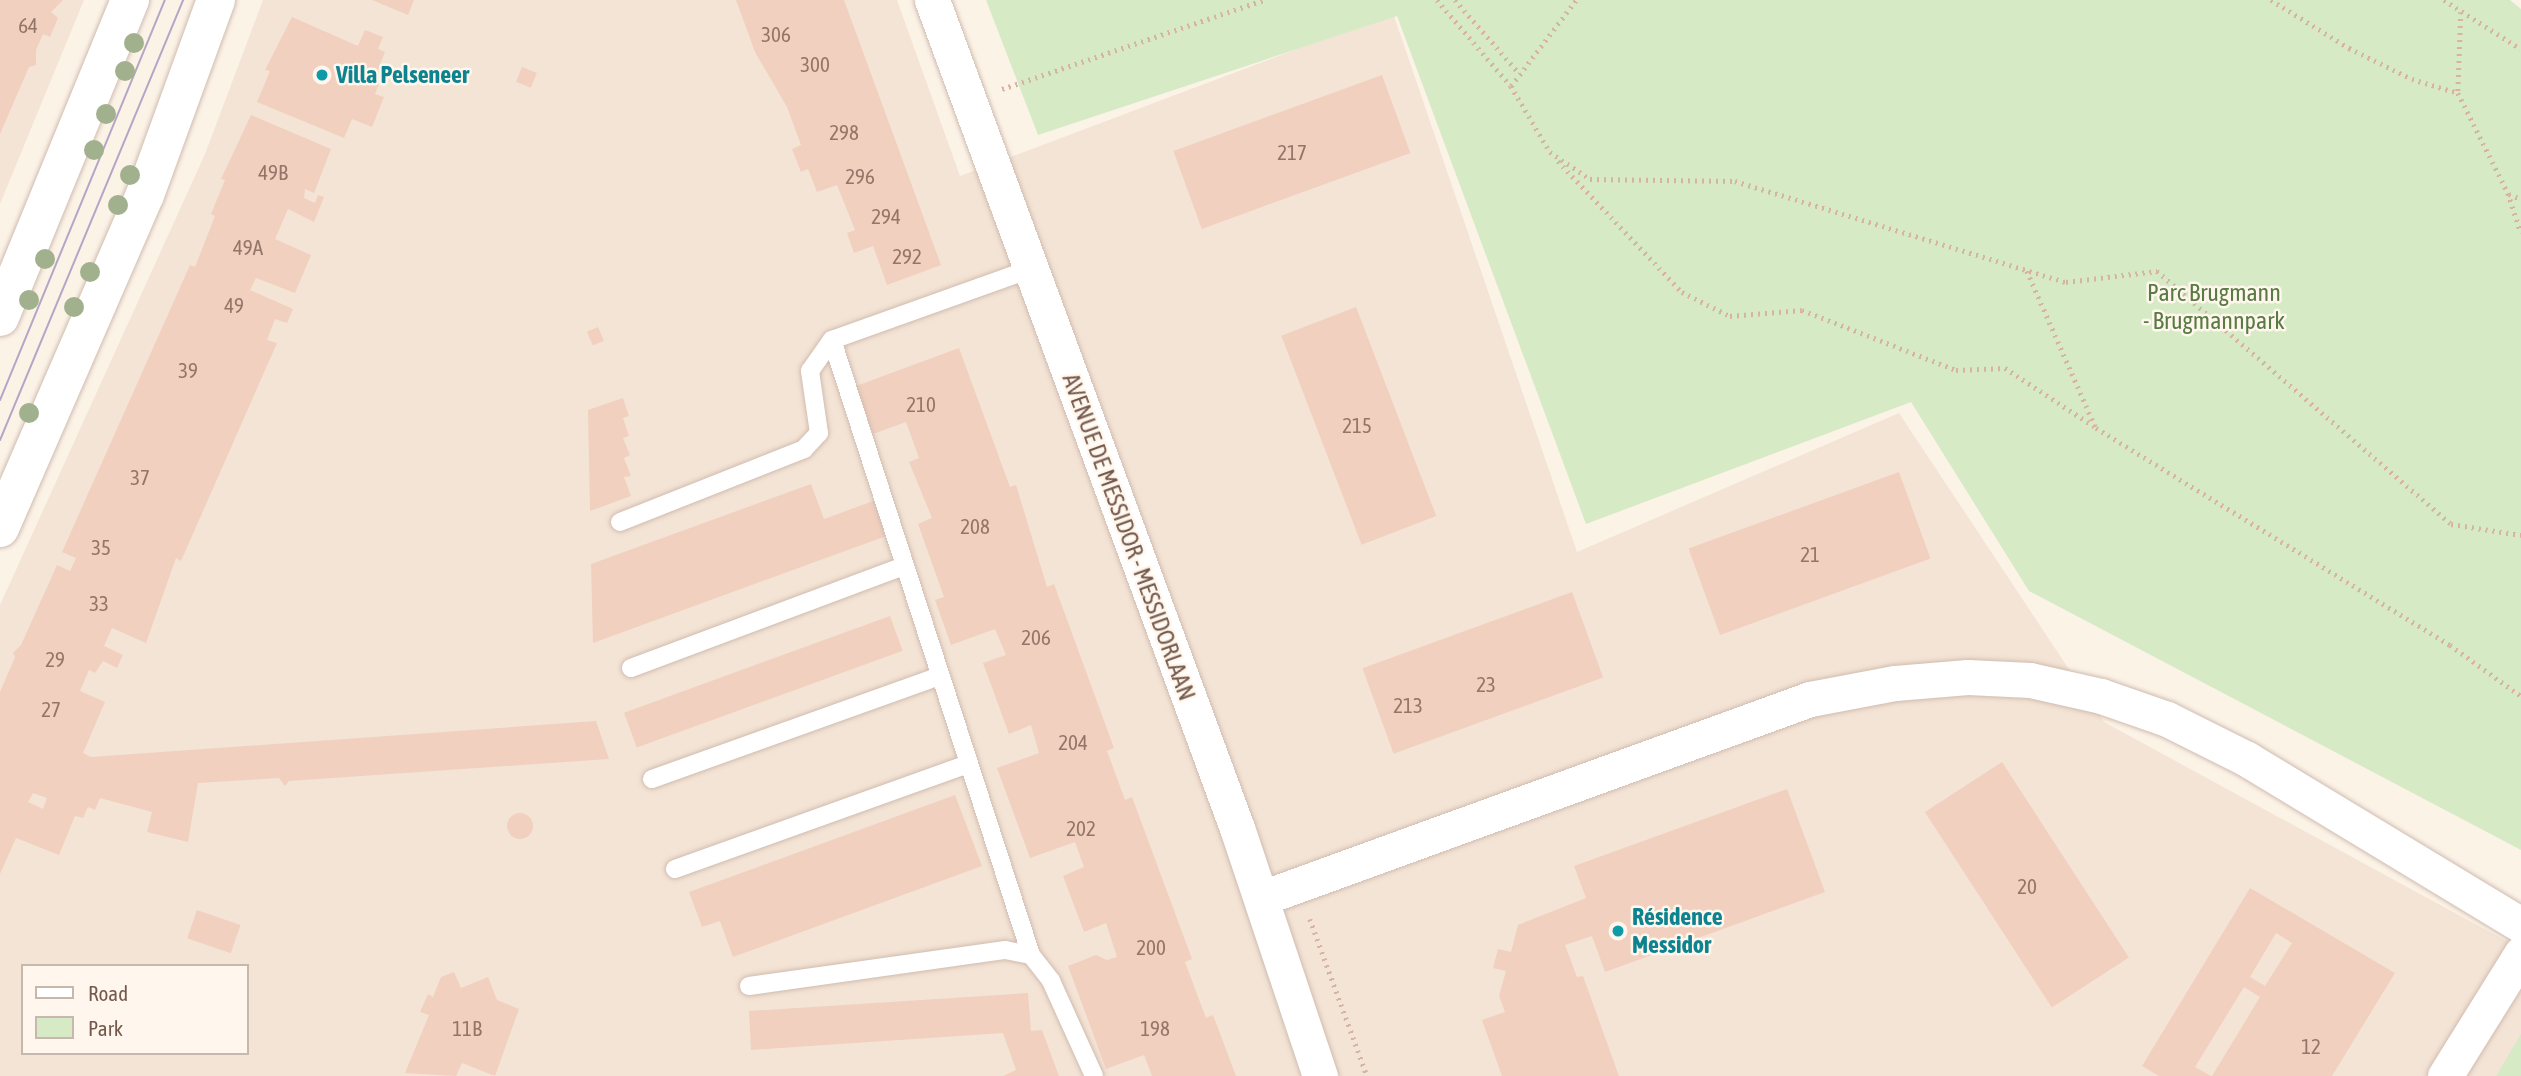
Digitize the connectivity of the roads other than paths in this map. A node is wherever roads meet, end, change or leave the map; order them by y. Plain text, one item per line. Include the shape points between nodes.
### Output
1 (130, 0) edge
2 (216, 0) edge
3 (932, 0) edge
4 (1030, 269) junction
5 (0, 317) edge
6 (832, 340) junction
7 (620, 522) dead end
8 (0, 528) edge
9 (904, 566) junction
10 (631, 668) dead end
11 (940, 676) junction
12 (969, 764) junction
13 (652, 779) dead end
14 (675, 869) dead end
15 (1262, 898) junction
16 (2521, 925) edge
17 (2521, 954) edge
18 (1031, 955) junction
19 (749, 986) dead end
20 (1094, 1076) edge
21 (1320, 1076) edge
22 (2445, 1076) edge

1 - 5 main road
2 - 8 main road via 145,195
3 - 4 street, AVENUE DE MESSIDOR - MESSIDORLAAN
4 - 6 lane
4 - 15 street, AVENUE DE MESSIDOR - MESSIDORLAAN
6 - 7 lane via 810,371 819,433 804,449
6 - 9 lane
9 - 10 lane
9 - 11 lane
11 - 12 lane
11 - 13 lane
12 - 14 lane
12 - 18 lane
15 - 16 street via 1810,699 1895,682 1968,677 2029,680 2101,695 2167,719 2247,759
15 - 21 street, AVENUE DE MESSIDOR - MESSIDORLAAN
17 - 22 street
18 - 19 lane via 1005,950
18 - 20 lane via 1051,981

